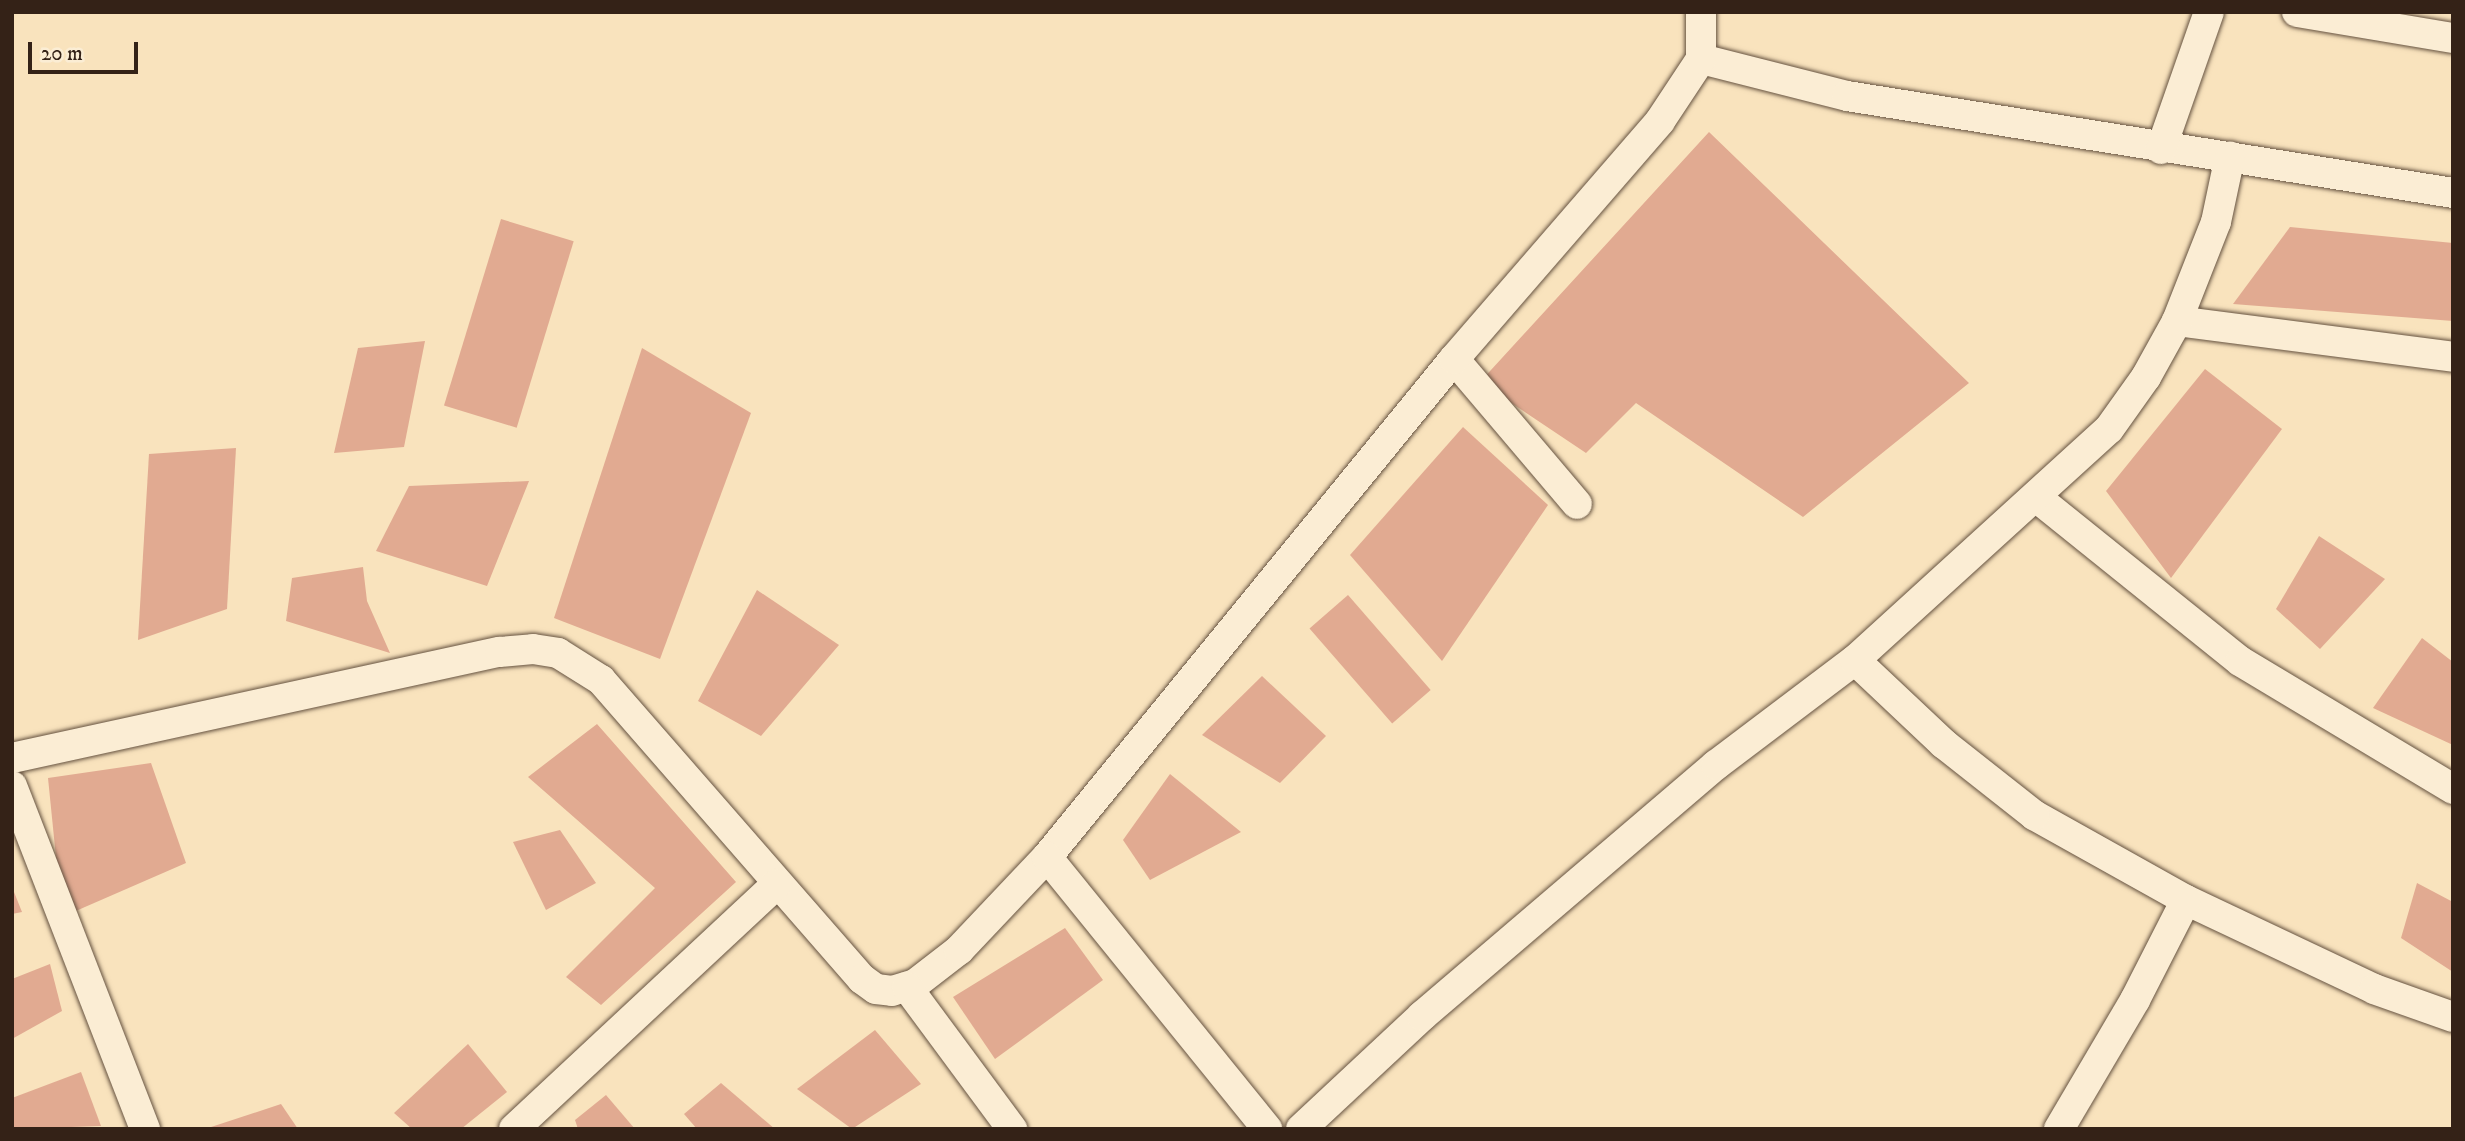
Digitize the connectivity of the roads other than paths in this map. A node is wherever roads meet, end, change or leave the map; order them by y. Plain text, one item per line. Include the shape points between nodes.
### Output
1 (1701, 12) edge
2 (2209, 12) edge
3 (2297, 12) edge
4 (2453, 38) edge
5 (1701, 59) junction
6 (2161, 149) junction
7 (2230, 156) junction
8 (2453, 193) edge
9 (2177, 321) junction
10 (2453, 357) edge
11 (1454, 359) junction
12 (2036, 497) junction
13 (1577, 504) dead end
14 (1855, 660) junction
15 (12, 758) edge
16 (12, 786) edge
17 (2453, 789) edge
18 (1047, 857) junction
19 (777, 884) junction
20 (2186, 900) junction
21 (906, 987) junction
22 (2453, 1017) edge
23 (145, 1129) edge
24 (514, 1129) edge
25 (1012, 1129) edge
26 (1267, 1129) edge
27 (1301, 1129) edge
28 (2059, 1129) edge

1 - 5 street
2 - 6 street
3 - 4 street
5 - 6 street via 1847,96
5 - 11 street via 1660,121
6 - 7 street
7 - 8 street
7 - 9 street via 2216,222
9 - 10 street
9 - 12 street via 2146,377 2109,429
11 - 13 street
11 - 18 street
12 - 14 street
12 - 17 street via 2240,661
14 - 20 street via 1944,744 2024,807 2080,844
14 - 27 street via 1716,765 1422,1016
15 - 19 street via 500,652 533,649 558,653 601,680
16 - 23 street
18 - 21 street via 942,966
18 - 26 street
19 - 21 street via 862,979 876,989
19 - 24 street
20 - 22 street via 2374,989
20 - 28 street via 2135,1000
21 - 25 street

